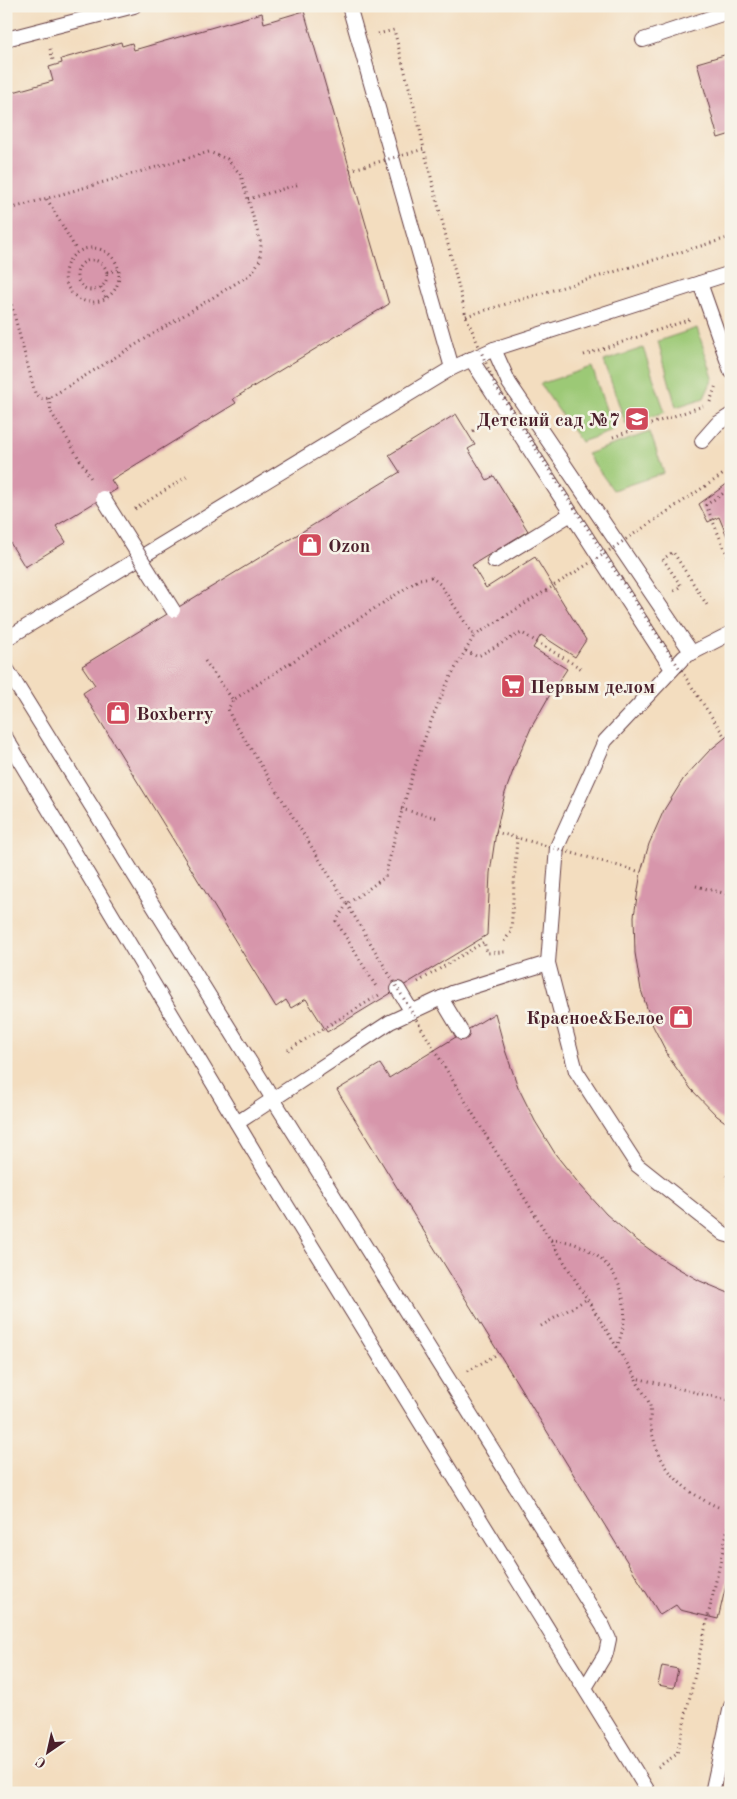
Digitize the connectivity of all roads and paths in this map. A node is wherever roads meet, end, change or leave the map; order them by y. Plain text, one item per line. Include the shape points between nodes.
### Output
1 (134, 6) edge
2 (349, 6) edge
3 (731, 11) edge
4 (6, 39) edge
5 (358, 40) junction
6 (642, 40) dead end
7 (50, 47) dead end
8 (53, 60) dead end
9 (424, 149) junction
10 (350, 170) dead end
11 (300, 184) dead end
12 (47, 199) junction
13 (248, 199) junction
14 (6, 210) edge
15 (731, 237) edge
16 (77, 251) junction
17 (119, 270) junction
18 (107, 272) junction
19 (731, 273) edge
20 (700, 283) junction
21 (6, 284) edge
22 (101, 286) junction
23 (106, 298) junction
24 (710, 312) junction
25 (466, 316) junction
26 (494, 349) junction
27 (584, 355) dead end
28 (471, 359) junction
29 (452, 368) junction
30 (731, 371) edge
31 (718, 381) dead end
32 (49, 398) junction
33 (731, 415) edge
34 (485, 424) dead end
35 (474, 431) dead end
36 (613, 437) dead end
37 (702, 441) dead end
38 (731, 469) edge
39 (188, 476) dead end
40 (731, 488) edge
41 (103, 498) joint
42 (571, 514) junction
43 (117, 520) junction
44 (604, 554) junction
45 (663, 559) dead end
46 (494, 561) dead end
47 (731, 564) edge
48 (707, 604) dead end
49 (174, 610) dead end
50 (731, 633) edge
51 (474, 636) junction
52 (6, 639) edge
53 (466, 651) junction
54 (692, 653) junction
55 (205, 661) dead end
56 (6, 668) edge
57 (582, 669) dead end
58 (672, 669) junction
59 (234, 700) junction
60 (726, 737) dead end
61 (6, 738) edge
62 (401, 809) junction
63 (438, 818) dead end
64 (496, 832) dead end
65 (517, 838) junction
66 (640, 872) dead end
67 (696, 886) dead end
68 (731, 896) edge
69 (347, 904) junction
70 (504, 941) dead end
71 (506, 952) dead end
72 (548, 963) junction
73 (417, 983) dead end
74 (402, 990) junction
75 (441, 998) junction
76 (412, 1012) junction
77 (462, 1033) dead end
78 (288, 1050) dead end
79 (273, 1099) junction
80 (237, 1123) junction
81 (727, 1175) dead end
82 (731, 1191) edge
83 (731, 1236) edge
84 (550, 1240) junction
85 (587, 1299) junction
86 (541, 1326) dead end
87 (617, 1347) junction
88 (498, 1353) dead end
89 (636, 1378) junction
90 (450, 1382) junction
91 (731, 1401) edge
92 (718, 1507) dead end
93 (731, 1514) edge
94 (586, 1688) junction
95 (731, 1706) edge
96 (640, 1778) junction
97 (649, 1793) edge
98 (712, 1793) edge

1 - 4 lane
2 - 5 lane
3 - 6 lane
5 - 9 path via 394,30
5 - 29 lane
7 - 8 path
9 - 10 path, bridge
9 - 25 path, bridge
11 - 13 path
12 - 13 path via 209,152 226,159 241,175
12 - 14 path
12 - 16 path
13 - 32 path via 261,244 260,260 251,274
15 - 25 path
16 - 17 path via 98,248 108,252
16 - 23 path via 65,269 68,289 85,302
17 - 18 path
17 - 23 path via 114,291
18 - 22 path
18 - 22 path via 98,260 82,262 78,268 76,277 86,289 94,290
19 - 20 lane
20 - 24 lane
20 - 26 lane
21 - 32 path via 36,393 42,399
22 - 23 path
24 - 27 path
24 - 30 lane
25 - 44 path, bridge via 496,387
26 - 28 lane
26 - 54 lane via 509,384
28 - 29 lane
28 - 42 lane
29 - 52 lane
31 - 36 path via 709,404
32 - 41 path via 51,412
33 - 37 lane
34 - 35 path
38 - 44 path, bridge
39 - 43 path
40 - 47 path via 706,504
41 - 43 lane, bridge
42 - 46 lane
42 - 58 lane
43 - 49 lane, bridge
44 - 51 path, bridge
44 - 60 path, bridge
45 - 48 path via 672,552
50 - 54 lane
51 - 53 path
51 - 59 path via 440,584 431,577 420,579
53 - 57 path via 476,656 522,634
53 - 62 path via 422,744
54 - 58 lane
55 - 59 path
56 - 79 lane
58 - 72 lane via 605,741 558,847
59 - 69 path via 228,708 231,717
61 - 80 lane
62 - 63 path
62 - 69 path via 385,876
64 - 65 path, bridge
65 - 66 path, bridge
65 - 70 path via 511,932
67 - 68 path
69 - 74 path, bridge
69 - 78 path via 336,921 380,994
71 - 73 path via 487,952 484,942
72 - 75 lane
72 - 83 lane via 576,1071 637,1165 724,1234
74 - 76 lane
74 - 76 path, bridge
75 - 76 lane
75 - 77 lane
76 - 79 lane via 390,1022
76 - 84 path, bridge
79 - 80 lane
79 - 90 lane
80 - 94 lane
81 - 82 path
84 - 85 path
84 - 87 path via 580,1245 594,1253 615,1277 621,1290 625,1318
85 - 86 path
85 - 87 path
87 - 89 path
88 - 90 path
89 - 91 path
89 - 92 path via 650,1406 654,1442 670,1474 684,1488
90 - 94 lane via 609,1639 606,1653
93 - 96 path via 677,1754
94 - 96 lane
95 - 98 lane
96 - 97 lane

